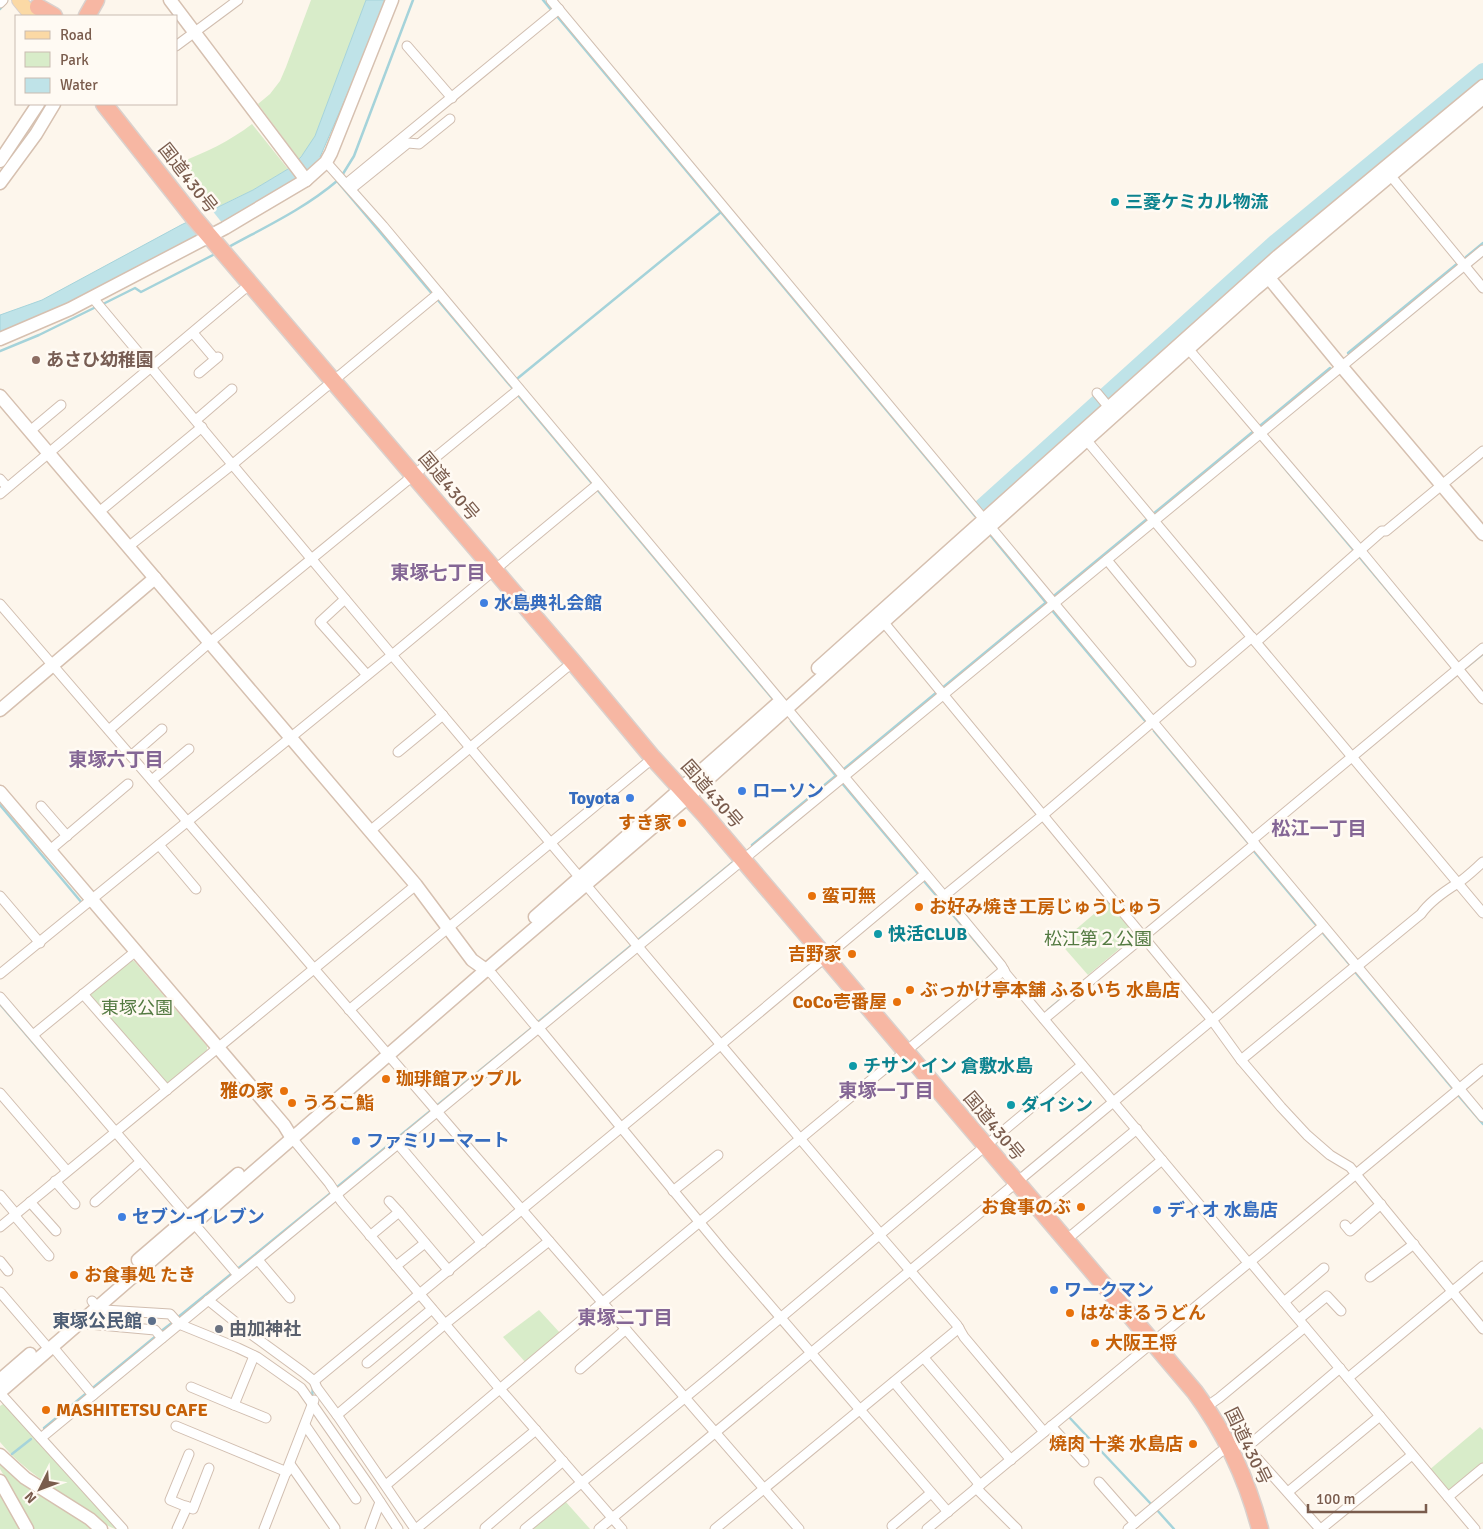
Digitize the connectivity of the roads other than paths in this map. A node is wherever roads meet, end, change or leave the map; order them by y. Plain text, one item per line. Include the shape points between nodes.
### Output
1 (4, 0) edge
2 (19, 0) edge
3 (109, 0) edge
4 (170, 0) edge
5 (238, 0) edge
6 (392, 0) edge
7 (551, 0) edge
8 (0, 3) edge
9 (37, 10) edge
10 (90, 12) edge
11 (555, 12) junction
12 (51, 15) edge
13 (195, 32) junction
14 (178, 45) edge
15 (408, 46) dead end
16 (1483, 86) edge
17 (452, 98) junction
18 (1483, 98) edge
19 (37, 105) edge
20 (53, 105) edge
21 (105, 105) edge
22 (118, 105) edge
23 (450, 119) dead end
24 (0, 161) edge
25 (326, 162) junction
26 (1390, 175) junction
27 (305, 178) junction
28 (345, 182) junction
29 (0, 183) edge
30 (198, 216) junction
31 (212, 232) junction
32 (226, 248) junction
33 (1483, 250) edge
34 (1464, 266) junction
35 (1265, 274) junction
36 (250, 284) junction
37 (1483, 288) edge
38 (436, 296) junction
39 (92, 297) junction
40 (193, 333) junction
41 (0, 339) edge
42 (1185, 345) junction
43 (1342, 367) junction
44 (152, 368) junction
45 (199, 373) dead end
46 (337, 378) junction
47 (232, 389) dead end
48 (516, 391) junction
49 (1096, 393) dead end
50 (0, 396) edge
51 (61, 404) dead end
52 (1109, 408) junction
53 (196, 420) junction
54 (202, 428) junction
55 (30, 431) junction
56 (1257, 432) junction
57 (1083, 436) junction
58 (1483, 451) edge
59 (49, 453) junction
60 (233, 464) junction
61 (417, 472) junction
62 (0, 479) edge
63 (1442, 484) junction
64 (596, 486) junction
65 (8, 487) junction
66 (0, 494) edge
67 (99, 512) junction
68 (1152, 517) junction
69 (987, 522) junction
70 (1483, 534) edge
71 (128, 547) junction
72 (1358, 552) junction
73 (312, 558) junction
74 (1107, 560) junction
75 (498, 568) junction
76 (155, 578) junction
77 (345, 599) junction
78 (1051, 603) junction
79 (0, 604) edge
80 (880, 618) junction
81 (1254, 640) junction
82 (210, 642) junction
83 (1483, 648) edge
84 (392, 655) junction
85 (573, 662) junction
86 (1191, 662) dead end
87 (53, 665) junction
88 (1458, 671) junction
89 (367, 675) junction
90 (941, 692) junction
91 (1483, 699) edge
92 (783, 705) junction
93 (0, 710) edge
94 (443, 715) junction
95 (1153, 722) junction
96 (162, 729) dead end
97 (109, 730) junction
98 (291, 738) junction
99 (470, 747) junction
100 (188, 749) dead end
101 (398, 752) dead end
102 (131, 756) junction
103 (1351, 756) junction
104 (653, 758) junction
105 (840, 777) junction
106 (152, 780) junction
107 (128, 784) dead end
108 (688, 790) junction
109 (0, 792) edge
110 (41, 806) dead end
111 (1043, 815) junction
112 (188, 821) junction
113 (370, 831) junction
114 (67, 836) junction
115 (1253, 842) junction
116 (551, 843) junction
117 (159, 844) junction
118 (50, 850) junction
119 (746, 858) junction
120 (1483, 862) edge
121 (922, 876) junction
122 (582, 881) junction
123 (1458, 883) junction
124 (416, 885) junction
125 (196, 889) dead end
126 (0, 896) edge
127 (944, 896) junction
128 (92, 900) junction
129 (1483, 913) edge
130 (1323, 926) junction
131 (448, 928) junction
132 (1144, 936) junction
133 (40, 943) junction
134 (636, 944) junction
135 (136, 951) junction
136 (828, 955) junction
137 (1356, 966) junction
138 (483, 967) junction
139 (314, 969) junction
140 (1002, 972) junction
141 (0, 974) edge
142 (83, 994) junction
143 (0, 997) edge
144 (349, 1010) junction
145 (1044, 1019) junction
146 (1212, 1020) junction
147 (536, 1027) junction
148 (33, 1035) junction
149 (720, 1044) junction
150 (218, 1048) junction
151 (909, 1049) junction
152 (385, 1052) junction
153 (1241, 1060) junction
154 (1080, 1066) junction
155 (1483, 1069) edge
156 (1459, 1088) junction
157 (166, 1090) junction
158 (0, 1093) edge
159 (1113, 1101) junction
160 (435, 1109) junction
161 (1483, 1117) edge
162 (620, 1127) junction
163 (1134, 1131) junction
164 (115, 1132) junction
165 (290, 1134) junction
166 (801, 1139) junction
167 (989, 1143) junction
168 (398, 1144) junction
169 (718, 1155) dead end
170 (1160, 1161) junction
171 (140, 1162) junction
172 (67, 1171) junction
173 (1356, 1174) junction
174 (1020, 1179) junction
175 (55, 1181) junction
176 (673, 1191) junction
177 (335, 1192) junction
178 (0, 1195) edge
179 (389, 1201) dead end
180 (30, 1202) junction
181 (95, 1202) dead end
182 (75, 1204) dead end
183 (1381, 1204) junction
184 (1043, 1206) junction
185 (522, 1210) junction
186 (398, 1212) junction
187 (15, 1214) junction
188 (191, 1220) junction
189 (700, 1222) junction
190 (1345, 1225) dead end
191 (0, 1227) edge
192 (56, 1231) dead end
193 (880, 1235) junction
194 (370, 1236) junction
195 (1069, 1237) junction
196 (549, 1241) junction
197 (425, 1243) junction
198 (482, 1243) junction
199 (1414, 1244) junction
200 (49, 1256) dead end
201 (258, 1260) junction
202 (0, 1261) edge
203 (1247, 1262) junction
204 (396, 1266) junction
205 (1483, 1266) edge
206 (1324, 1268) dead end
207 (910, 1270) junction
208 (8, 1271) dead end
209 (449, 1271) junction
210 (236, 1273) junction
211 (1370, 1277) dead end
212 (1453, 1291) junction
213 (0, 1292) edge
214 (420, 1294) junction
215 (290, 1298) dead end
216 (208, 1300) junction
217 (603, 1302) junction
218 (1284, 1302) junction
219 (94, 1304) junction
220 (432, 1308) junction
221 (1341, 1311) dead end
222 (78, 1318) junction
223 (781, 1318) junction
224 (177, 1321) junction
225 (445, 1324) junction
226 (1302, 1326) junction
227 (959, 1328) junction
228 (1483, 1328) edge
229 (626, 1329) junction
230 (160, 1335) junction
231 (1157, 1340) junction
232 (48, 1346) junction
233 (810, 1353) junction
234 (254, 1356) junction
235 (924, 1358) junction
236 (367, 1363) dead end
237 (580, 1369) dead end
238 (1338, 1370) junction
239 (1348, 1378) junction
240 (0, 1380) edge
241 (894, 1382) junction
242 (315, 1385) junction
243 (191, 1387) dead end
244 (500, 1389) junction
245 (0, 1392) edge
246 (91, 1392) junction
247 (685, 1397) junction
248 (234, 1405) junction
249 (313, 1405) junction
250 (1210, 1405) junction
251 (861, 1410) junction
252 (337, 1415) junction
253 (1378, 1417) junction
254 (266, 1418) dead end
255 (305, 1425) junction
256 (176, 1426) dead end
257 (1045, 1429) junction
258 (536, 1430) junction
259 (715, 1432) junction
260 (41, 1438) junction
261 (1238, 1446) junction
262 (189, 1454) dead end
263 (0, 1455) edge
264 (1410, 1456) junction
265 (1011, 1460) junction
266 (563, 1461) junction
267 (1084, 1462) dead end
268 (209, 1468) dead end
269 (288, 1468) junction
270 (1483, 1468) edge
271 (0, 1481) edge
272 (1099, 1482) dead end
273 (582, 1483) junction
274 (386, 1485) junction
275 (978, 1486) junction
276 (764, 1489) junction
277 (1288, 1492) junction
278 (931, 1493) junction
279 (356, 1499) dead end
280 (1450, 1499) junction
281 (380, 1502) junction
282 (186, 1506) junction
283 (402, 1510) junction
284 (948, 1512) junction
285 (390, 1518) junction
286 (612, 1518) junction
287 (1135, 1523) junction
288 (892, 1526) dead end
289 (335, 1528) edge
290 (485, 1528) edge
291 (26, 1529) edge
292 (101, 1529) edge
293 (123, 1529) edge
294 (177, 1529) edge
295 (264, 1529) edge
296 (370, 1529) edge
297 (398, 1529) edge
298 (415, 1529) edge
299 (525, 1529) edge
300 (599, 1529) edge
301 (622, 1529) edge
302 (715, 1529) edge
303 (799, 1529) edge
304 (927, 1529) edge
305 (1017, 1529) edge
306 (1128, 1529) edge
307 (1260, 1529) edge
308 (1269, 1529) edge
309 (1320, 1529) edge
310 (1475, 1529) edge

1 - 8 street
2 - 9 main road
3 - 10 highway
4 - 13 street
5 - 13 street
6 - 25 street
7 - 11 street
9 - 12 highway
11 - 17 street
11 - 69 street
13 - 14 street
13 - 27 street
15 - 17 street
16 - 35 street
17 - 28 street
18 - 26 street
19 - 24 street
20 - 29 street
21 - 30 highway, 国道430号
22 - 30 highway, 国道430号
23 - 28 street via 419,144 408,143
25 - 27 street
25 - 28 street
26 - 34 street
26 - 35 street
27 - 31 street via 273,201
28 - 38 street
30 - 31 highway, 国道430号
31 - 32 highway, 国道430号
31 - 39 street
32 - 36 highway, 国道430号
32 - 46 highway, 国道430号
33 - 34 street
34 - 37 street
34 - 43 street
35 - 42 street
35 - 43 street
36 - 40 street
36 - 46 highway, 国道430号
38 - 46 street
38 - 48 street
39 - 41 street
39 - 44 street
40 - 44 street
40 - 45 street via 217,358
42 - 52 street
42 - 56 street
43 - 56 street
43 - 63 street
44 - 53 street
44 - 59 street
46 - 60 street
46 - 61 highway, 国道430号
47 - 53 street
48 - 61 street
48 - 64 street
49 - 52 street
50 - 55 street
51 - 55 street
52 - 57 street
53 - 54 street
54 - 60 street
54 - 67 street
55 - 59 street
56 - 68 street
56 - 72 street
57 - 68 street
57 - 69 street
58 - 63 street
59 - 65 street
59 - 67 street
60 - 71 street
60 - 73 street
61 - 73 street
61 - 75 highway, 国道430号
62 - 65 street
63 - 70 street
63 - 72 street
64 - 75 street
64 - 92 street
65 - 66 street
67 - 71 street
68 - 74 street
68 - 81 street
69 - 78 street
69 - 80 street
71 - 76 street
72 - 81 street
72 - 88 street
73 - 77 street
73 - 82 street
74 - 78 street
74 - 86 street
75 - 84 street
75 - 85 highway, 国道430号
75 - 108 highway, 国道430号
76 - 82 street
76 - 87 street
77 - 84 street
77 - 89 street via 320,622
78 - 90 street
78 - 95 street
79 - 87 street
80 - 90 street
80 - 92 street
81 - 95 street
81 - 103 street
82 - 97 street
82 - 98 street
83 - 88 street
84 - 89 street
84 - 94 street
85 - 99 street
85 - 104 highway, 国道430号
87 - 93 street
87 - 97 street
88 - 91 street
88 - 103 street
89 - 98 street
90 - 105 street
90 - 111 street
92 - 105 street
92 - 108 street
94 - 99 street
94 - 101 street
95 - 111 street
95 - 115 street
96 - 102 street
97 - 102 street
98 - 112 street
98 - 113 street
99 - 113 street
99 - 116 street
100 - 106 street
102 - 106 street
103 - 115 street
103 - 123 street
104 - 108 highway, 国道430号
104 - 116 street
105 - 119 street
105 - 121 street
106 - 112 street
107 - 114 street
108 - 119 highway, 国道430号
108 - 122 street
109 - 118 street
110 - 114 street
111 - 127 street
111 - 132 street
112 - 117 street
112 - 139 street
113 - 124 street
114 - 118 street
115 - 130 street
115 - 132 street
116 - 122 street
116 - 131 street
117 - 125 street
117 - 128 street
118 - 128 street
119 - 134 street
119 - 136 highway, 国道430号
120 - 123 street
121 - 127 street
121 - 136 street
122 - 134 street
122 - 138 street
123 - 129 street
123 - 137 street
124 - 131 street
124 - 139 street
126 - 133 street
127 - 140 street
128 - 133 street
128 - 135 street
130 - 137 street
130 - 146 street
131 - 138 street via 472,960
131 - 144 street
132 - 145 street
132 - 146 street
133 - 141 street
134 - 147 street
134 - 149 street
135 - 142 street
135 - 150 street
136 - 149 street
136 - 151 highway, 国道430号
137 - 153 street
137 - 156 street
138 - 147 street
138 - 152 street
139 - 144 street
139 - 150 street
140 - 145 street
140 - 151 street
142 - 148 street
142 - 157 street
143 - 148 street
144 - 152 street
145 - 154 street
146 - 153 street
146 - 159 street
147 - 160 street
147 - 162 street
148 - 164 street
149 - 162 street
149 - 166 street
150 - 157 street
150 - 165 street
151 - 166 street
151 - 167 highway, 国道430号
152 - 160 street
152 - 165 street
153 - 173 street via 1307,1135
154 - 159 street
154 - 167 street
155 - 156 street
156 - 161 street
156 - 173 street
157 - 164 street
158 - 172 street
159 - 163 street
159 - 174 street
160 - 168 street
160 - 185 street
162 - 176 street
162 - 185 street
163 - 170 street
163 - 184 street
164 - 171 street
164 - 172 street
165 - 177 street
165 - 188 street
166 - 189 street
166 - 193 street
167 - 174 highway, 国道430号
167 - 193 street
168 - 177 street
168 - 198 street
169 - 176 street
170 - 195 street
170 - 203 street
171 - 181 street
171 - 188 street
172 - 175 street
173 - 183 street
173 - 203 street
174 - 184 highway, 国道430号
174 - 207 street
175 - 180 street
175 - 182 street
176 - 189 street
177 - 194 street
177 - 201 street
178 - 187 street
179 - 186 street
180 - 187 street
180 - 192 street
183 - 190 street via 1350,1231
183 - 199 street
184 - 195 highway, 国道430号
185 - 196 street
185 - 198 street
186 - 194 street
186 - 197 street
187 - 191 street
187 - 200 street
188 - 210 street
188 - 219 street
189 - 217 street
189 - 223 street
193 - 207 street
193 - 223 street
194 - 204 street
195 - 231 highway, 国道430号
196 - 217 street
196 - 225 street
197 - 204 street
197 - 209 street
198 - 209 street
199 - 211 street
199 - 212 street
201 - 210 street
201 - 215 street
202 - 208 street
203 - 218 street
203 - 231 street
204 - 214 street
205 - 212 street
206 - 218 street
207 - 227 street
207 - 233 street
209 - 214 street
210 - 216 street
212 - 228 street
212 - 239 street
213 - 232 street
214 - 220 street
214 - 242 street
216 - 224 street
216 - 242 street via 303,1372
217 - 229 street
217 - 244 street
218 - 226 street
219 - 222 street
219 - 224 street via 104,1310 170,1314
220 - 225 street
220 - 236 street
221 - 226 street via 1327,1296
222 - 230 street via 89,1324 155,1330
222 - 232 street
223 - 233 street
223 - 247 street
224 - 230 street
224 - 234 street
225 - 244 street
225 - 252 street
226 - 238 street
226 - 250 street
227 - 235 street
227 - 257 street
229 - 237 street
229 - 247 street
230 - 246 street
231 - 250 highway, 国道430号
231 - 257 street
232 - 240 street
232 - 245 street
232 - 246 street
233 - 251 street
233 - 259 street
234 - 248 street
234 - 249 street via 302,1388
235 - 241 street
235 - 265 street
238 - 239 street
238 - 261 street
239 - 253 street
241 - 251 street
241 - 275 street
242 - 249 street
242 - 252 street
243 - 248 street
244 - 258 street
244 - 274 street
245 - 260 street
246 - 260 street
247 - 259 street
247 - 273 street
248 - 254 street
249 - 255 street
249 - 281 street
250 - 261 highway, 国道430号
251 - 276 street
251 - 278 street
252 - 274 street
253 - 264 street
253 - 277 street
255 - 269 street
255 - 279 street
256 - 269 street
257 - 265 street
257 - 267 street
258 - 266 street
258 - 298 street
259 - 276 street
259 - 286 street
260 - 293 street
261 - 277 street
261 - 287 street
261 - 307 highway, 国道430号
261 - 308 highway, 国道430号 via 1258,1489
262 - 282 street via 170,1500
263 - 292 street via 25,1478
264 - 280 street
264 - 309 street
265 - 275 street
266 - 273 street
266 - 290 street
268 - 282 street via 193,1509
269 - 289 street
269 - 295 street
270 - 280 street
271 - 291 street
272 - 287 street
273 - 286 street
273 - 299 street
274 - 283 street
275 - 284 street
275 - 305 street
276 - 302 street
276 - 303 street
277 - 309 street
278 - 284 street
278 - 288 street
280 - 310 street
281 - 285 street
281 - 296 street
282 - 294 street
283 - 285 street
283 - 298 street
284 - 304 street
285 - 297 street
286 - 300 street
286 - 301 street
287 - 306 street

